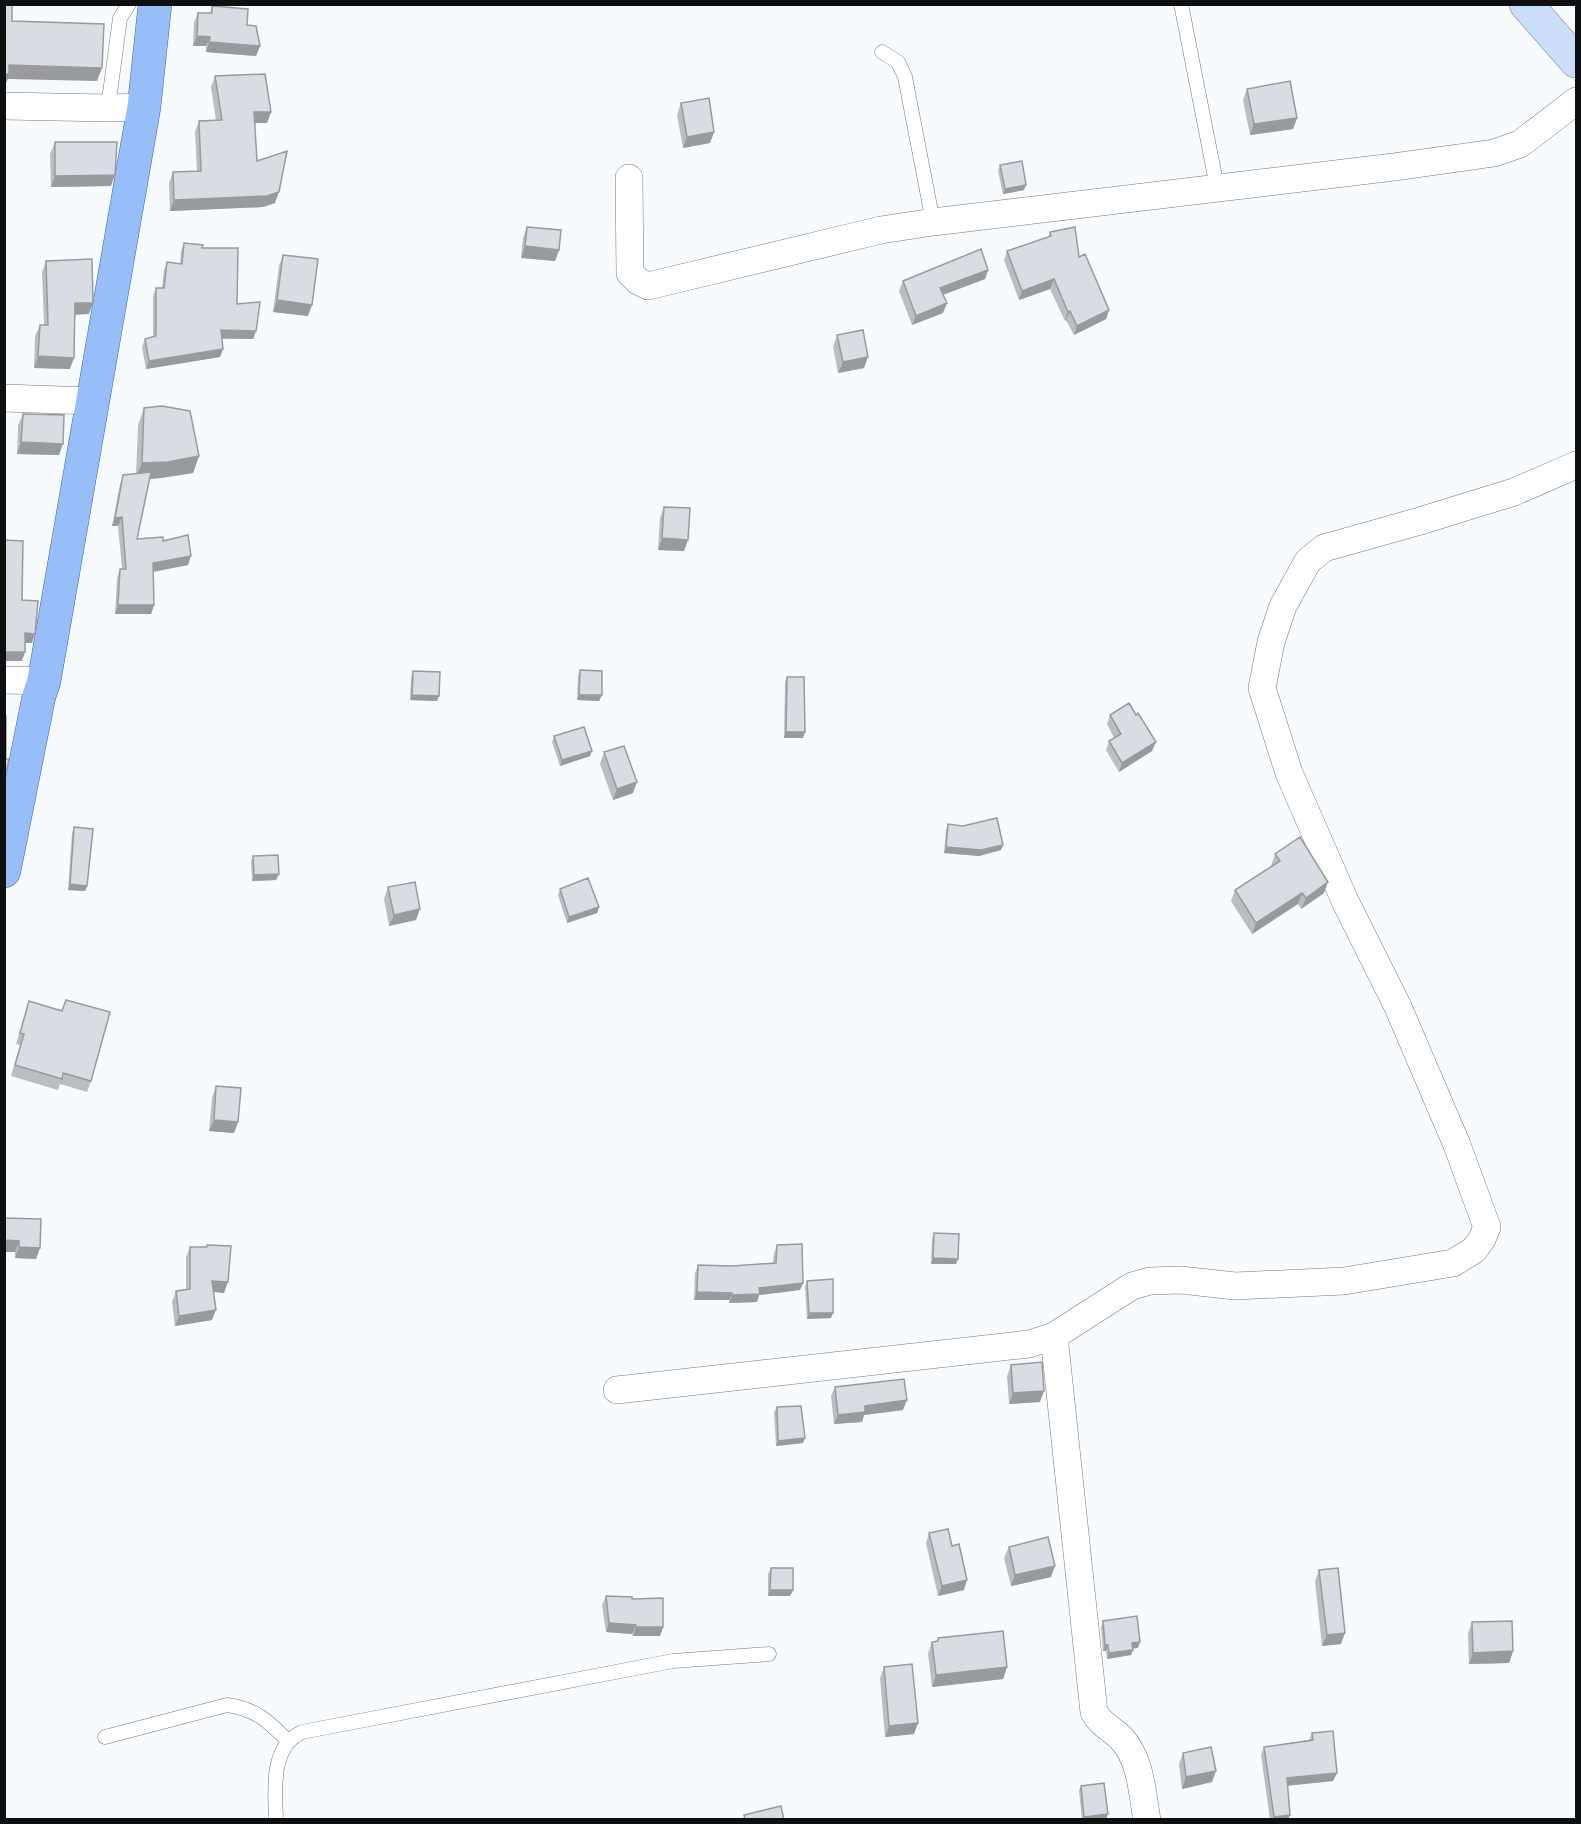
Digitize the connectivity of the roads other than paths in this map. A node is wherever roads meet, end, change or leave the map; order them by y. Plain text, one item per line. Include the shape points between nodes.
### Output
1 (129, 4) edge
2 (155, 4) edge
3 (1181, 4) edge
4 (1526, 4) edge
5 (882, 52) dead end
6 (1576, 61) edge
7 (1576, 101) edge
8 (4, 106) edge
9 (144, 107) junction
10 (108, 108) junction
11 (630, 178) dead end
12 (1217, 187) junction
13 (933, 222) junction
14 (4, 398) edge
15 (92, 401) junction
16 (1576, 465) edge
17 (4, 680) edge
18 (44, 681) junction
19 (4, 871) edge
20 (1054, 1336) junction
21 (617, 1390) dead end
22 (769, 1654) dead end
23 (105, 1737) dead end
24 (288, 1741) junction
25 (276, 1820) edge
26 (1147, 1820) edge

1 - 10 lane via 120,18
2 - 9 main road
3 - 12 lane
4 - 6 street
5 - 13 lane via 898,62 905,77
7 - 12 street via 1520,144 1494,153
8 - 10 street
9 - 10 street
9 - 15 main road
11 - 13 street via 630,273 648,286 881,230
12 - 13 street
14 - 15 street
15 - 18 main road
16 - 20 street via 1514,492 1324,548 1308,561 1283,606 1270,642 1262,688 1289,773 1345,901 1398,1007 1457,1145 1487,1227 1482,1239 1474,1250 1454,1263 1344,1281 1235,1286 1150,1281 1132,1286
17 - 18 street
18 - 19 main road
20 - 21 street via 1029,1344
20 - 26 street via 1094,1712 1120,1737 1136,1761
22 - 24 lane via 661,1663 312,1730
23 - 24 lane via 227,1705 259,1714
24 - 25 lane via 280,1753 275,1782

